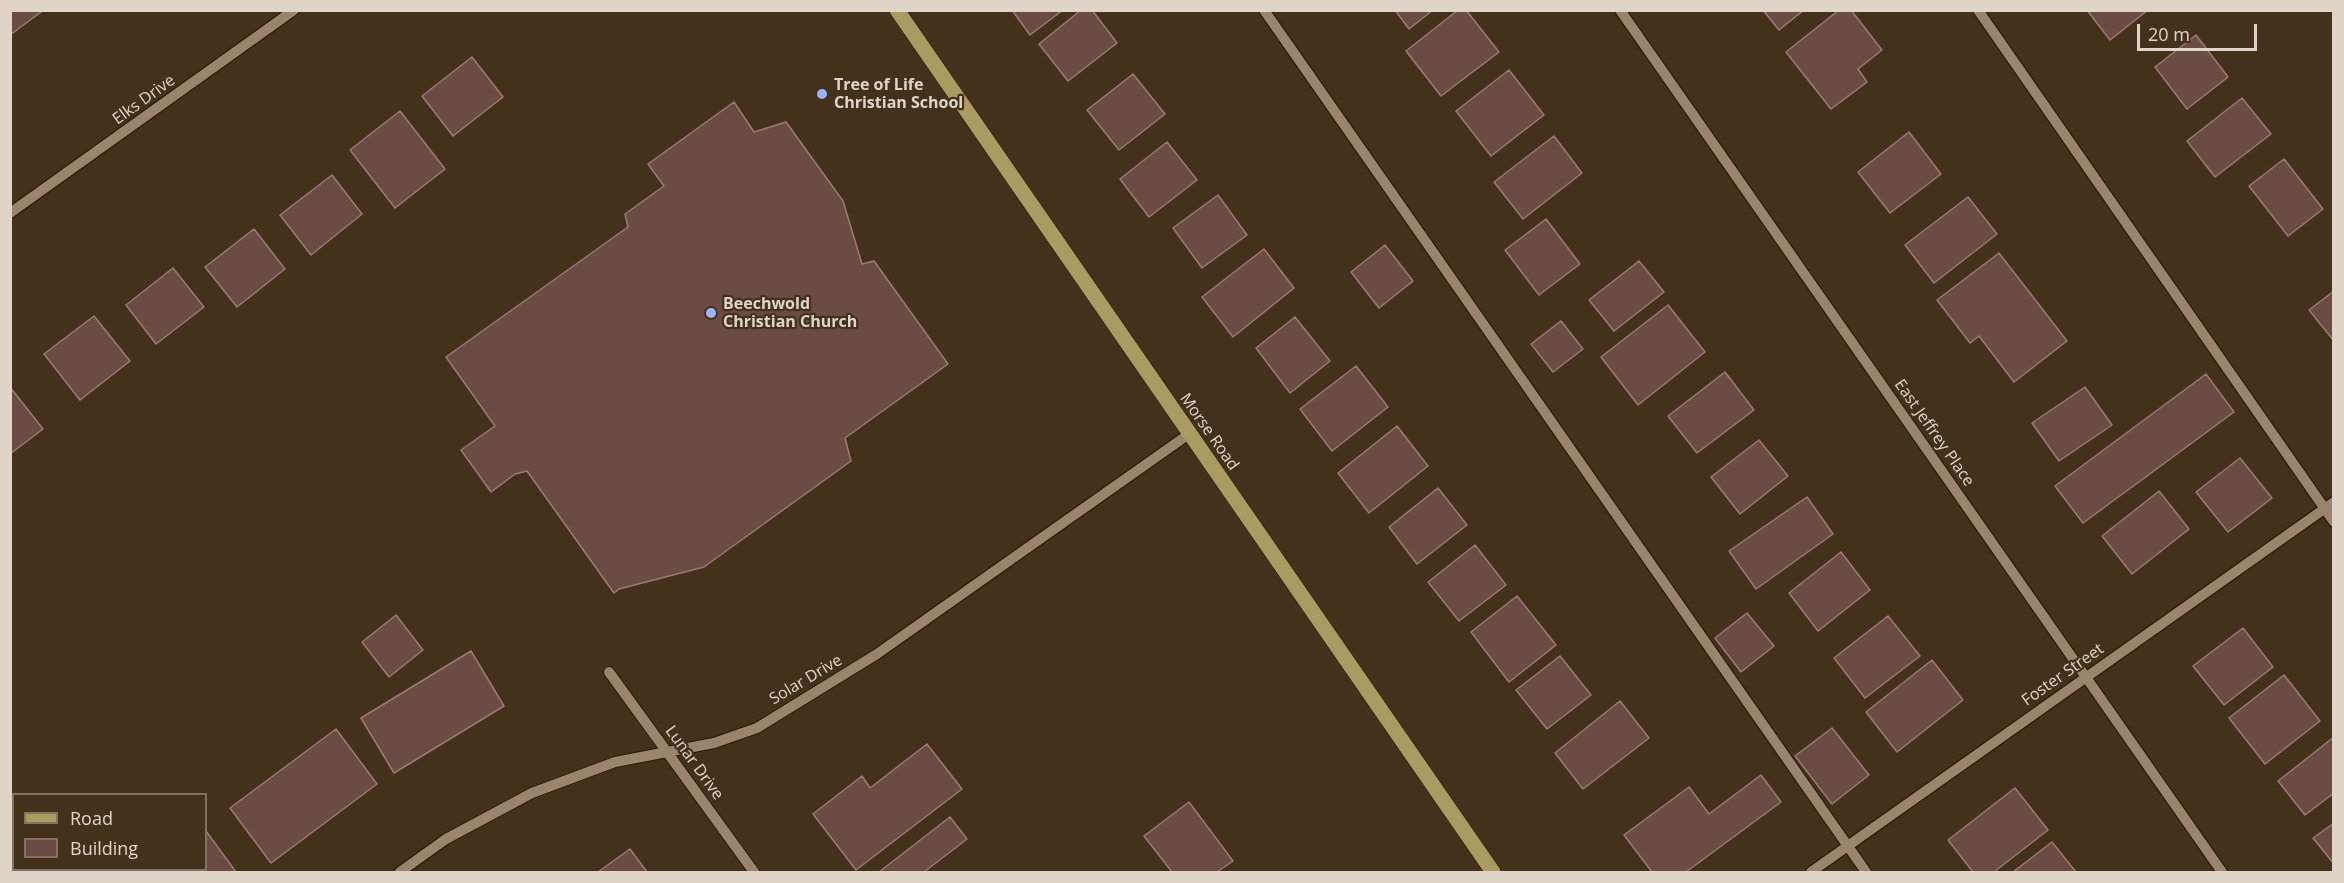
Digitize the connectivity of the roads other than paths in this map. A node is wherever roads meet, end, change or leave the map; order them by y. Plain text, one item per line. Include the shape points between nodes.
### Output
1 (294, 10) edge
2 (897, 10) edge
3 (1264, 10) edge
4 (1620, 10) edge
5 (1978, 10) edge
6 (10, 213) edge
7 (1189, 434) junction
8 (2329, 505) edge
9 (2334, 522) edge
10 (609, 672) dead end
11 (2086, 677) junction
12 (667, 752) junction
13 (1848, 846) junction
14 (400, 873) edge
15 (754, 873) edge
16 (1493, 873) edge
17 (1811, 873) edge
18 (1866, 873) edge
19 (2222, 873) edge

1 - 6 street, Elks Drive
2 - 7 main road, Morse Road
3 - 13 street
4 - 11 street, East Jeffrey Place
5 - 8 street
7 - 12 street, Solar Drive via 930,618 757,728 714,743
7 - 16 main road, Morse Road
8 - 9 street
8 - 11 street, Foster Street
10 - 12 street, Lunar Drive
11 - 13 street, Foster Street
11 - 19 street, East Jeffrey Place
12 - 14 street, Solar Drive via 615,762 532,793 446,839
12 - 15 street, Lunar Drive
13 - 17 street, Foster Street
13 - 18 street

